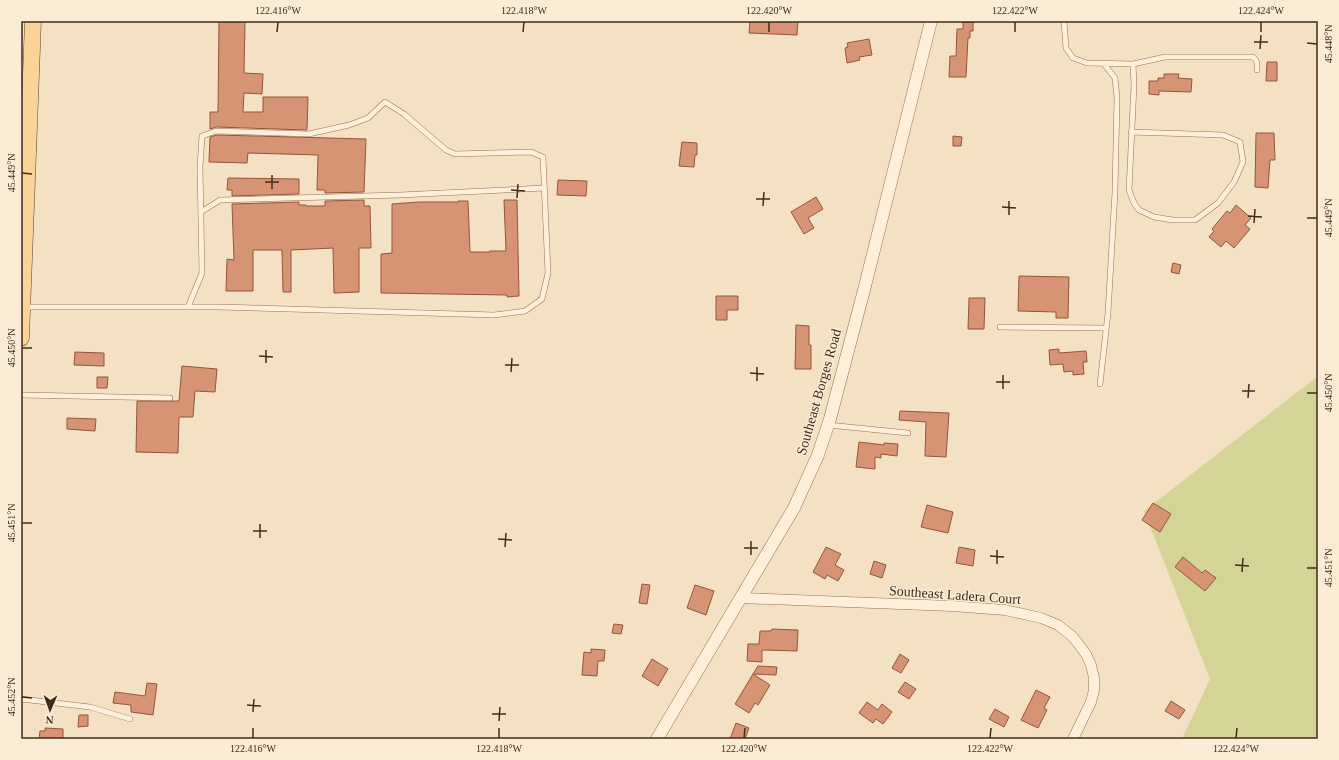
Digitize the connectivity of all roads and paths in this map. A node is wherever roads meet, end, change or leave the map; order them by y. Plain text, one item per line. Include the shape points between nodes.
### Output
1 (33, 21) edge
2 (931, 21) edge
3 (1064, 21) edge
4 (1104, 64) junction
5 (1133, 64) junction
6 (1257, 70) dead end
7 (1132, 132) junction
8 (544, 188) junction
9 (201, 212) junction
10 (23, 216) edge
11 (22, 258) edge
12 (22, 307) junction
13 (188, 307) junction
14 (1000, 327) dead end
15 (1106, 328) junction
16 (21, 338) edge
17 (1100, 384) dead end
18 (21, 395) edge
19 (170, 398) dead end
20 (828, 425) junction
21 (908, 433) dead end
22 (741, 598) junction
23 (21, 699) edge
24 (130, 719) dead end
25 (657, 739) edge
26 (1073, 739) edge

1 - 10 main road
2 - 20 street, Southeast Borges Road
3 - 4 lane via 1066,48 1073,58 1087,63
4 - 5 lane
4 - 15 lane via 1115,78 1117,98 1116,192
5 - 6 lane via 1166,57 1253,57 1257,63
5 - 7 lane
7 - 7 lane via 1129,190 1139,210 1154,217 1195,220 1218,204 1234,182 1243,162 1240,142 1223,135
8 - 9 lane via 220,200
8 - 9 lane via 542,157 531,152 455,154 446,150 404,114 385,102 368,118 309,134 216,131 202,136
8 - 13 lane via 548,273 542,299 526,311 494,314
9 - 13 lane via 202,273
10 - 11 main road
11 - 12 main road
12 - 13 lane
12 - 16 main road
14 - 15 lane
15 - 17 lane
18 - 19 lane
20 - 21 lane
20 - 22 street, Southeast Borges Road via 799,497
22 - 25 street, Southeast Borges Road
22 - 26 street, Southeast Ladera Court via 1005,610 1041,618 1058,625 1086,654 1094,678 1092,696
23 - 24 lane via 90,707

